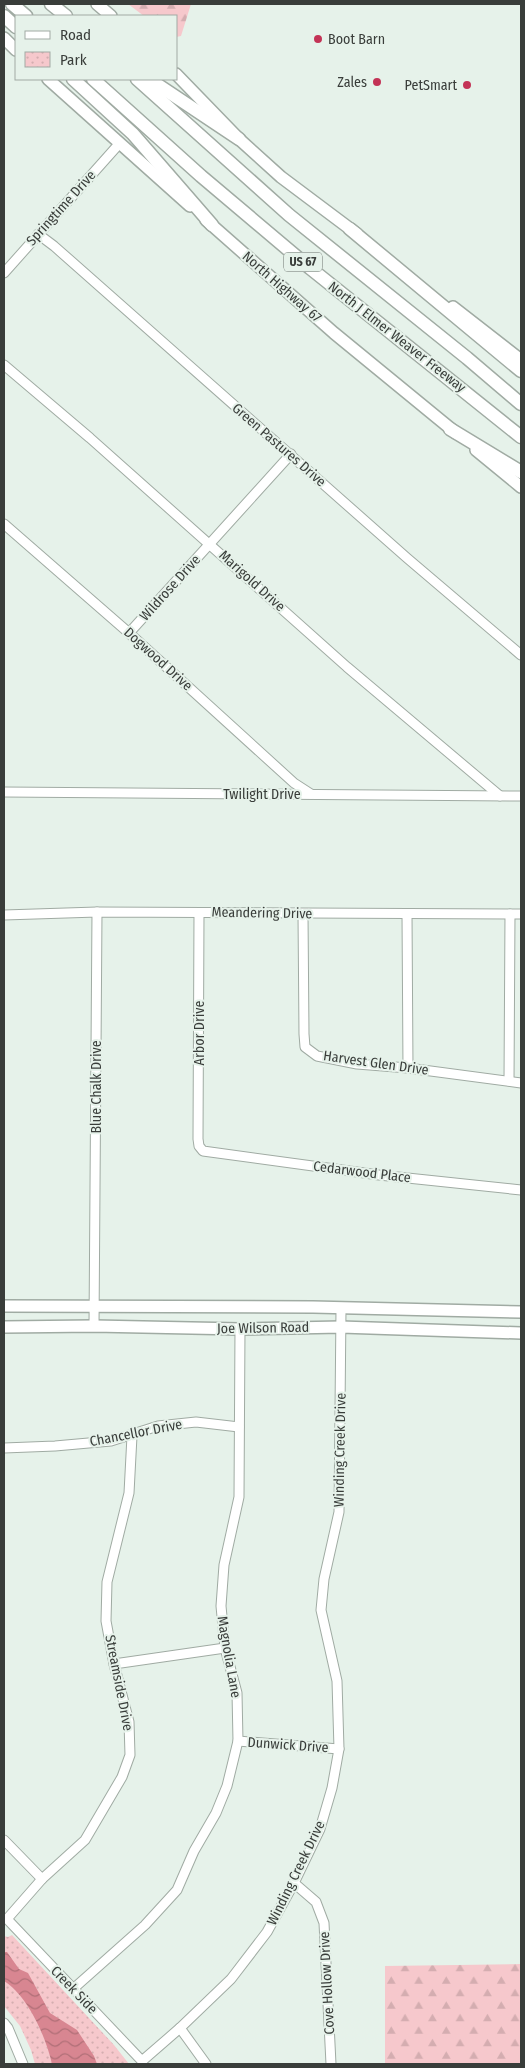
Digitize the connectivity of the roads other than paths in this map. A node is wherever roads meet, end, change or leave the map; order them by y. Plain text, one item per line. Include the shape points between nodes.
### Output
1 (12, 4) edge
2 (51, 4) edge
3 (97, 4) edge
4 (25, 15) edge
5 (65, 15) edge
6 (110, 15) edge
7 (4, 16) edge
8 (15, 26) edge
9 (4, 38) edge
10 (15, 49) edge
11 (178, 76) edge
12 (49, 80) edge
13 (74, 80) edge
14 (94, 80) edge
15 (138, 80) edge
16 (150, 80) edge
17 (239, 139) junction
18 (119, 144) junction
19 (212, 225) junction
20 (350, 229) junction
21 (38, 234) junction
22 (4, 273) edge
23 (521, 360) edge
24 (4, 365) edge
25 (521, 371) edge
26 (521, 404) edge
27 (450, 429) junction
28 (521, 437) edge
29 (291, 454) junction
30 (521, 472) edge
31 (521, 488) edge
32 (4, 524) edge
33 (210, 544) junction
34 (129, 633) junction
35 (521, 655) edge
36 (4, 792) edge
37 (312, 794) junction
38 (500, 796) junction
39 (521, 796) edge
40 (97, 912) junction
41 (199, 913) junction
42 (303, 914) junction
43 (407, 914) junction
44 (510, 914) junction
45 (521, 914) edge
46 (4, 915) edge
47 (408, 1068) junction
48 (509, 1081) junction
49 (521, 1082) edge
50 (203, 1151) joint
51 (521, 1190) edge
52 (4, 1306) edge
53 (94, 1306) junction
54 (341, 1308) junction
55 (521, 1312) edge
56 (94, 1326) junction
57 (4, 1327) edge
58 (341, 1327) junction
59 (240, 1329) junction
60 (521, 1333) edge
61 (239, 1427) junction
62 (132, 1436) junction
63 (4, 1448) edge
64 (225, 1648) junction
65 (114, 1664) junction
66 (238, 1741) junction
67 (339, 1749) junction
68 (4, 1840) edge
69 (42, 1879) junction
70 (294, 1883) junction
71 (7, 1919) joint
72 (73, 1989) junction
73 (4, 2023) edge
74 (180, 2028) junction
75 (142, 2061) joint
76 (22, 2064) edge
77 (206, 2064) edge
78 (331, 2064) edge

1 - 4 highway
2 - 5 highway
3 - 6 main road
7 - 8 highway
9 - 10 main road
11 - 17 main road
12 - 18 main road, North Highway 67
13 - 19 highway via 133,134
14 - 28 highway, North J Elmer Weaver Freeway / US 67 via 200,176 310,268
15 - 26 highway, North J Elmer Weaver Freeway / US 67 via 289,215
16 - 17 highway
17 - 20 main road via 281,177
18 - 19 main road, North Highway 67
18 - 21 street, Springtime Drive
19 - 27 main road, North Highway 67 via 334,333
20 - 23 main road
20 - 25 highway
21 - 22 street, Springtime Drive
21 - 29 street, Green Pastures Drive
24 - 33 street, Marigold Drive
27 - 30 highway
27 - 31 main road, North Highway 67
29 - 33 street, Wildrose Drive
29 - 35 street, Green Pastures Drive
32 - 34 street, Dogwood Drive
33 - 34 street, Wildrose Drive
33 - 38 street, Marigold Drive via 347,667
34 - 37 street, Dogwood Drive via 294,784
36 - 37 street, Twilight Drive
37 - 38 street, Twilight Drive
38 - 39 street, Twilight Drive
40 - 41 street, Meandering Drive
40 - 46 street, Meandering Drive
40 - 53 street, Blue Chalk Drive
41 - 42 street, Meandering Drive
41 - 50 street, Arbor Drive via 198,1139
42 - 43 street, Meandering Drive
42 - 47 street, Harvest Glen Drive via 305,1047 318,1056 357,1064
43 - 44 street, Meandering Drive
43 - 47 street
44 - 45 street, Meandering Drive
44 - 48 street
47 - 48 street, Harvest Glen Drive
48 - 49 street, Harvest Glen Drive
50 - 51 street, Cedarwood Place
52 - 53 main road, Joe Wilson Road
53 - 54 main road, Joe Wilson Road
53 - 56 street, Blue Chalk Drive
54 - 55 main road, Joe Wilson Road
54 - 58 street, Winding Creek Drive
56 - 57 main road, Joe Wilson Road
56 - 59 main road, Joe Wilson Road
58 - 59 main road, Joe Wilson Road
58 - 60 main road, Joe Wilson Road
58 - 67 street, Winding Creek Drive via 339,1512 324,1579 321,1610 337,1681
59 - 61 street, Magnolia Lane
61 - 62 street, Chancellor Drive via 196,1422 158,1426
61 - 64 street, Magnolia Lane via 239,1497 224,1565 221,1606
62 - 63 street, Chancellor Drive via 110,1441
62 - 65 street, Streamside Drive via 129,1493 107,1582 106,1621
64 - 65 street
64 - 66 street, Magnolia Lane via 237,1693
65 - 69 street, Streamside Drive via 129,1722 130,1755 122,1777 85,1840
66 - 67 street, Dunwick Drive
66 - 72 street, Magnolia Lane via 227,1786 216,1813 177,1890 145,1925
67 - 70 street, Winding Creek Drive via 320,1829
68 - 69 street
69 - 71 street, Streamside Drive
70 - 74 street, Winding Creek Drive via 267,1932 231,1979
70 - 78 street, Cove Hollow Drive via 316,1902 324,1923
71 - 72 street, Creek Side
72 - 75 street, Creek Side
73 - 76 street
74 - 75 street, Winding Creek Drive
74 - 77 street

